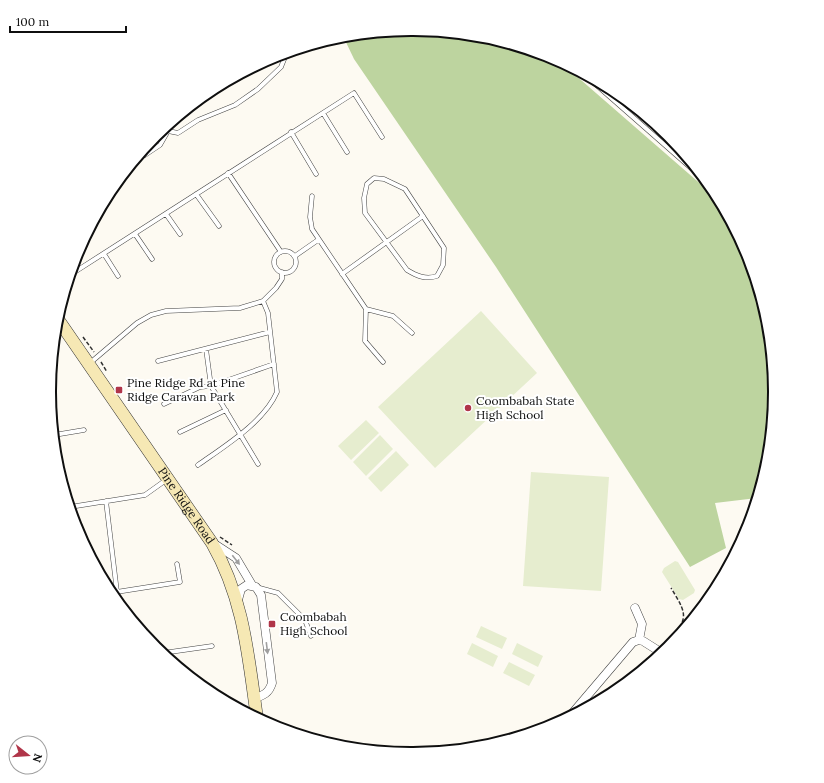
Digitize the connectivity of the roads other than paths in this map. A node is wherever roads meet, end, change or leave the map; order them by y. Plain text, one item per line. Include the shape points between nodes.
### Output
1 (284, 60) edge
2 (606, 94) edge
3 (323, 113) junction
4 (171, 131) edge
5 (291, 132) junction
6 (382, 137) dead end
7 (162, 139) edge
8 (347, 152) dead end
9 (149, 153) edge
10 (683, 161) edge
11 (228, 173) junction
12 (316, 174) dead end
13 (196, 194) junction
14 (312, 196) dead end
15 (166, 214) junction
16 (423, 216) junction
17 (219, 226) dead end
18 (135, 234) junction
19 (180, 234) dead end
20 (318, 240) junction
21 (386, 242) junction
22 (280, 252) junction
23 (104, 254) junction
24 (295, 256) junction
25 (152, 259) dead end
26 (78, 270) edge
27 (282, 272) junction
28 (342, 274) junction
29 (118, 276) dead end
30 (263, 301) junction
31 (366, 309) junction
32 (62, 326) edge
33 (270, 332) junction
34 (412, 333) dead end
35 (206, 349) junction
36 (158, 361) dead end
37 (383, 362) dead end
38 (89, 364) junction
39 (274, 364) junction
40 (211, 386) junction
41 (164, 404) dead end
42 (226, 410) junction
43 (84, 430) dead end
44 (180, 432) dead end
45 (59, 434) edge
46 (240, 435) junction
47 (258, 464) dead end
48 (198, 465) dead end
49 (168, 479) junction
50 (106, 501) junction
51 (75, 506) edge
52 (212, 543) junction
53 (177, 564) dead end
54 (254, 586) junction
55 (117, 590) edge
56 (118, 592) edge
57 (238, 600) junction
58 (635, 608) dead end
59 (311, 636) dead end
60 (638, 640) junction
61 (212, 646) dead end
62 (657, 649) edge
63 (170, 652) edge
64 (254, 698) junction
65 (580, 704) edge
66 (256, 710) edge

1 - 4 lane via 281,67 258,89 235,105 198,120 178,133
2 - 10 lane
3 - 5 lane
3 - 6 lane via 354,93
3 - 8 lane
5 - 11 lane
5 - 12 lane
7 - 9 lane via 160,145
11 - 13 lane
11 - 22 lane
13 - 15 lane
13 - 17 lane
14 - 20 lane via 310,217 312,229
15 - 18 lane
15 - 19 lane
16 - 21 lane
16 - 21 lane via 444,248 443,264 437,276 429,279 416,276 407,270
16 - 21 lane via 405,189 384,179 374,178 367,184 364,198 365,213
18 - 23 lane
18 - 25 lane
20 - 24 lane
20 - 28 lane
21 - 28 lane
22 - 24 lane via 288,251
22 - 27 lane via 275,264
23 - 26 lane
23 - 29 lane
24 - 27 lane via 293,270
27 - 30 lane via 282,279
28 - 31 lane
30 - 33 lane via 268,313
30 - 38 lane via 240,308 166,311 151,315 137,323
31 - 34 lane via 393,316
31 - 37 lane via 365,341
32 - 38 street, Pine Ridge Road
33 - 35 lane
33 - 39 lane
35 - 36 lane
35 - 40 lane
38 - 49 street, Pine Ridge Road
39 - 40 lane
39 - 46 lane via 277,392 273,402
40 - 41 lane via 200,386
40 - 42 lane
42 - 44 lane
42 - 46 lane
43 - 45 lane
46 - 47 lane
46 - 48 lane
49 - 50 lane via 144,495
49 - 52 street, Pine Ridge Road
50 - 51 lane
50 - 55 lane
52 -> 54 street via 236,558
52 - 57 street, Pine Ridge Road
53 - 56 lane via 180,582
54 - 57 street via 241,589
54 - 59 lane via 278,593 305,620
54 -> 64 street via 261,594 272,683 268,692
57 - 64 street, Pine Ridge Road
58 - 60 street via 642,624
60 - 62 street
60 - 65 street via 633,642
61 - 63 lane
64 - 66 street, Pine Ridge Road

